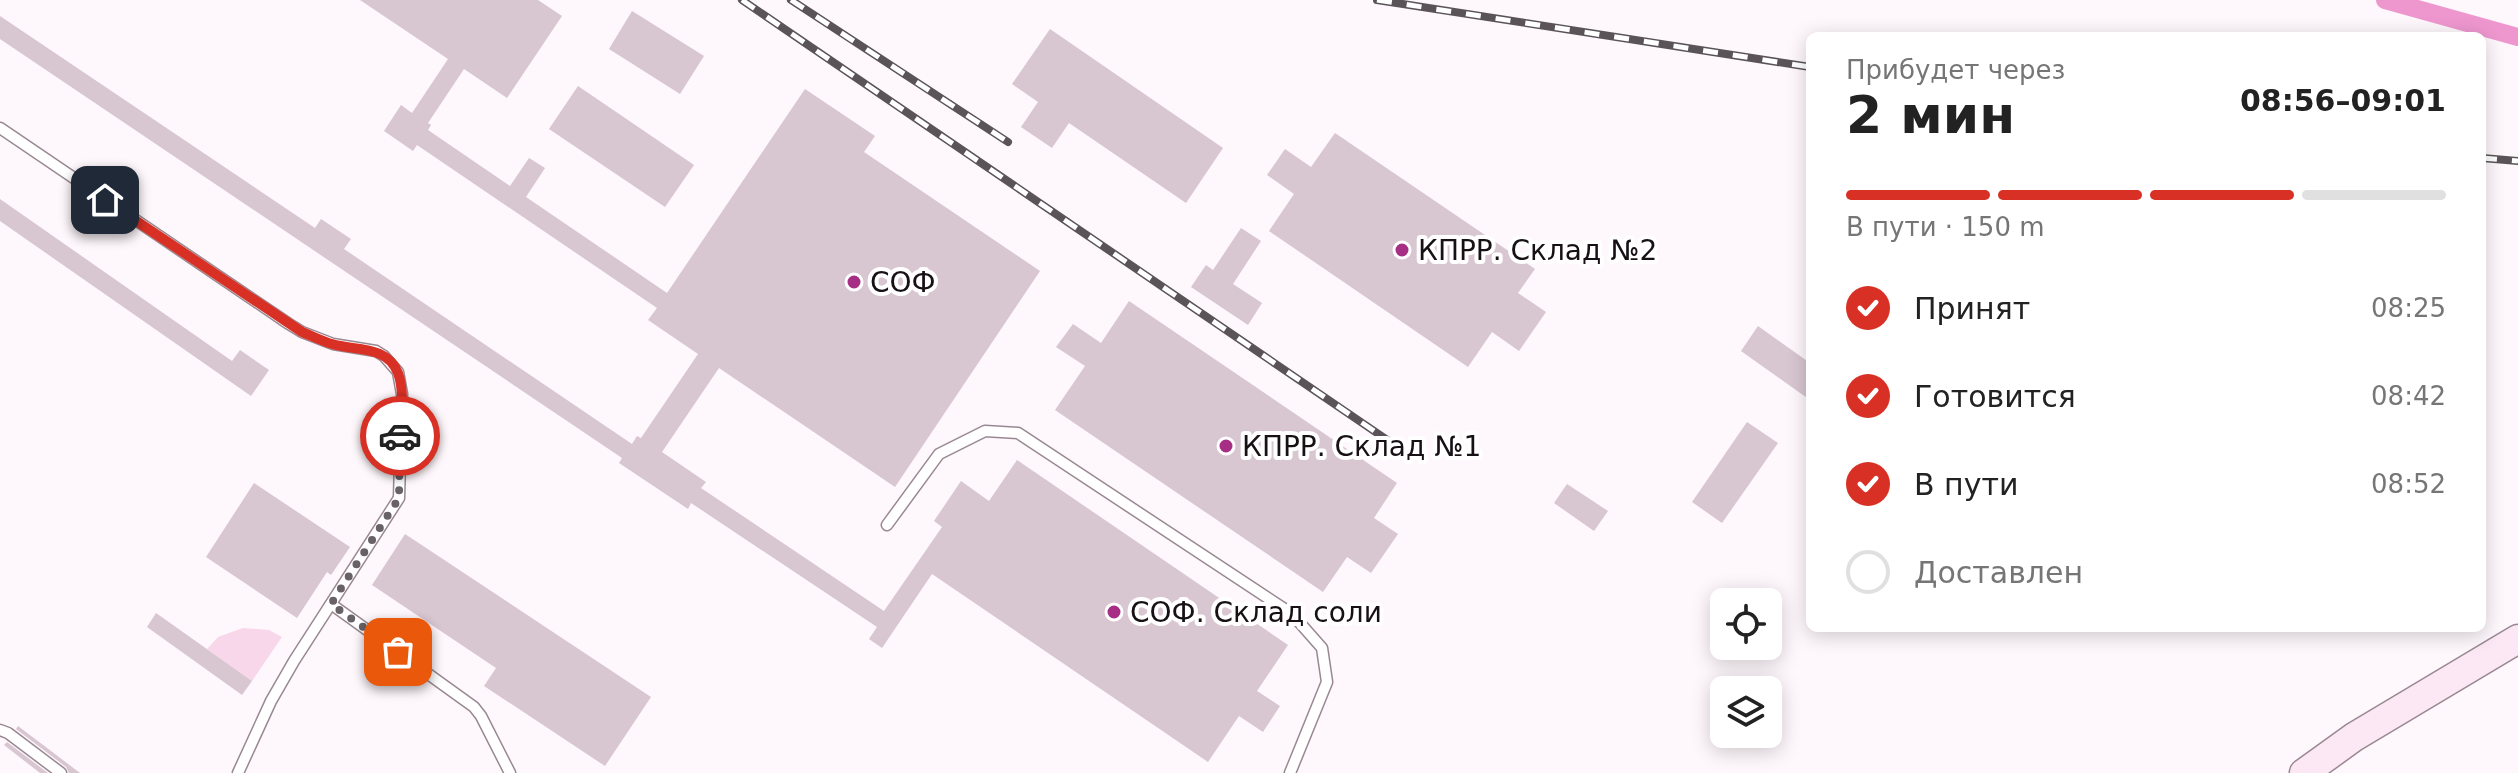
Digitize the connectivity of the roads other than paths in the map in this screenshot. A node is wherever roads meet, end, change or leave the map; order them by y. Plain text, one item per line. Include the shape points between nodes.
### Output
1 (0, 128) edge
2 (887, 525) dead end
3 (331, 604) junction
4 (2518, 639) edge
5 (0, 730) edge
6 (61, 773) edge
7 (238, 773) edge
8 (510, 773) edge
9 (1290, 773) edge
10 (2304, 773) edge

1 - 3 lane via 302,332 376,351 398,372 399,498
2 - 9 lane via 939,454 985,431 1018,433 1292,614 1322,648 1327,682
3 - 7 lane via 282,682
3 - 8 lane via 474,707
4 - 10 main road
5 - 6 lane

